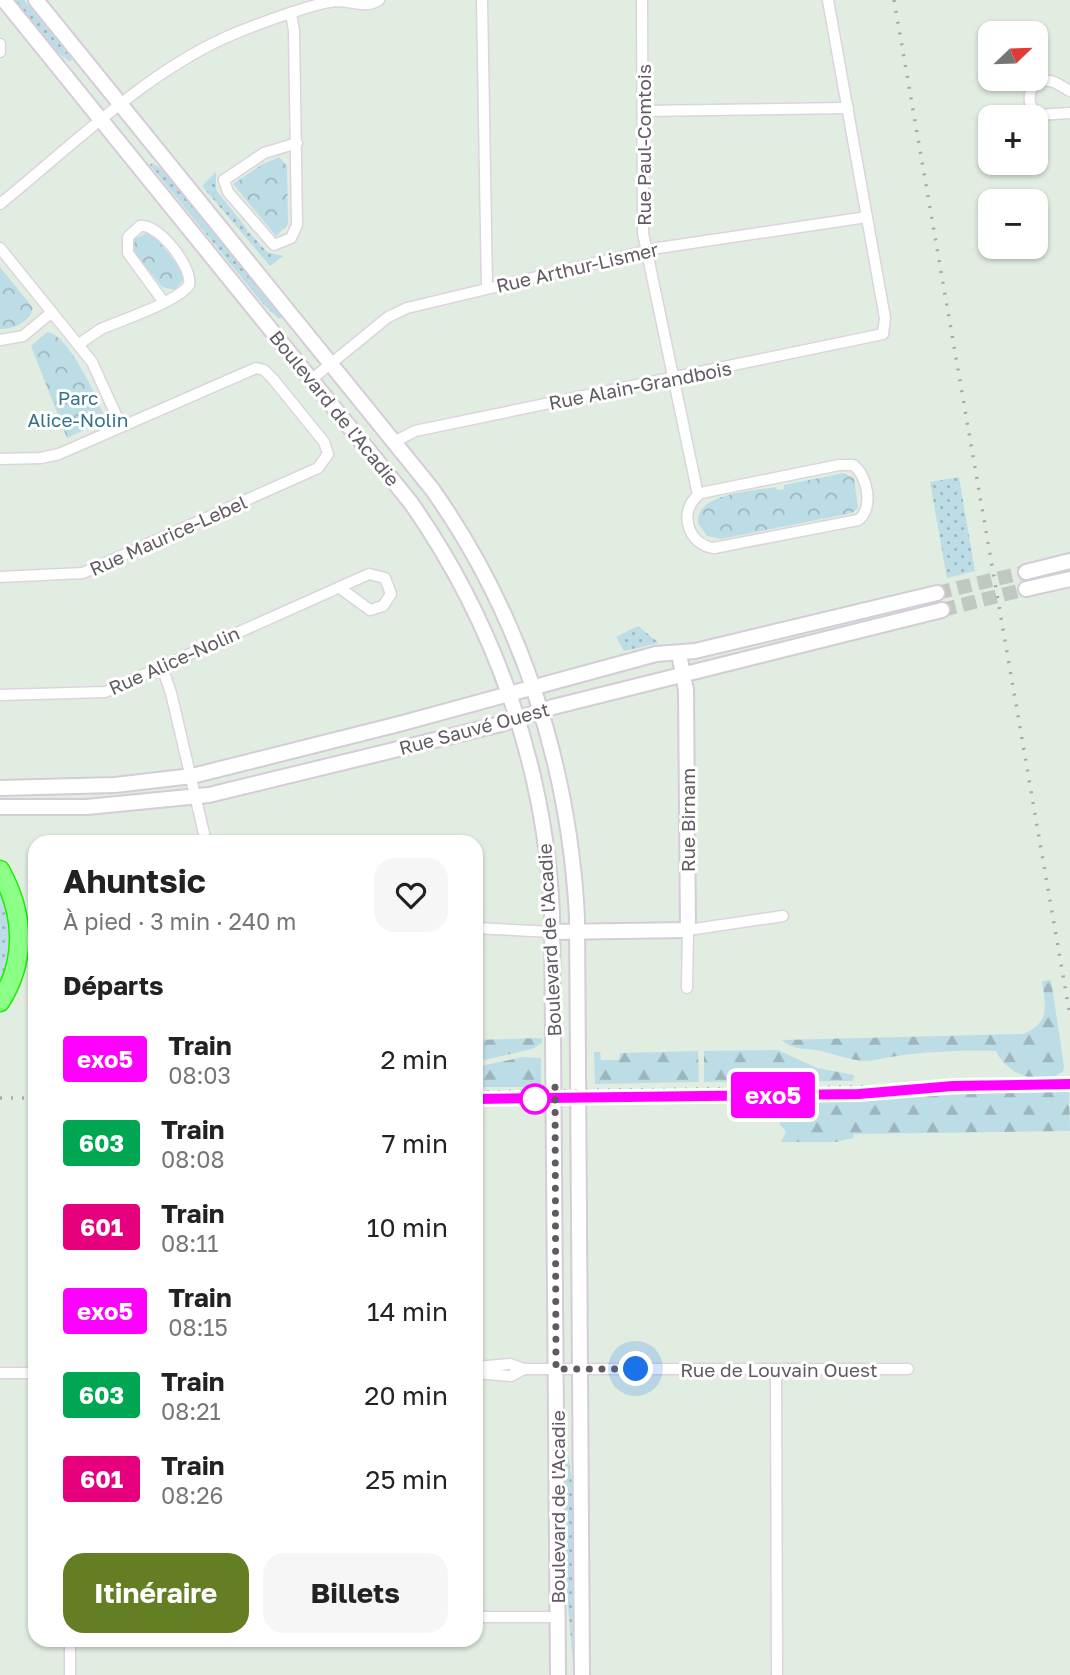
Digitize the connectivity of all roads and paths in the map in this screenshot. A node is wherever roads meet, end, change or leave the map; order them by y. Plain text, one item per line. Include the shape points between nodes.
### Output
1 (4, 0) edge
2 (36, 0) edge
3 (379, 0) edge
4 (482, 0) edge
5 (642, 0) edge
6 (828, 0) edge
7 (338, 1) edge
8 (291, 14) junction
9 (0, 44) edge
10 (0, 52) edge
11 (1070, 92) edge
12 (122, 104) junction
13 (848, 108) junction
14 (643, 111) junction
15 (1070, 113) edge
16 (102, 121) junction
17 (297, 143) junction
18 (0, 204) edge
19 (867, 217) junction
20 (0, 248) edge
21 (646, 251) junction
22 (487, 288) junction
23 (163, 302) junction
24 (52, 312) junction
25 (0, 340) edge
26 (79, 344) junction
27 (332, 363) junction
28 (312, 379) junction
29 (672, 379) junction
30 (121, 426) junction
31 (396, 441) junction
32 (0, 458) edge
33 (698, 495) junction
34 (1070, 561) edge
35 (1026, 572) tunnel mouth
36 (0, 576) edge
37 (1070, 579) edge
38 (340, 588) junction
39 (1026, 589) tunnel mouth
40 (937, 593) tunnel mouth
41 (942, 610) tunnel mouth
42 (679, 654) junction
43 (162, 667) junction
44 (684, 674) junction
45 (533, 687) junction
46 (509, 693) junction
47 (0, 695) edge
48 (541, 711) junction
49 (518, 719) junction
50 (192, 776) junction
51 (0, 788) edge
52 (196, 796) junction
53 (0, 807) edge
54 (204, 835) edge
55 (0, 870) edge
56 (783, 916) dead end
57 (483, 928) edge
58 (688, 930) junction
59 (578, 931) junction
60 (553, 932) junction
61 (687, 988) dead end
62 (0, 1002) edge
63 (483, 1366) edge
64 (524, 1369) junction
65 (556, 1369) junction
66 (581, 1369) junction
67 (908, 1369) dead end
68 (776, 1370) junction
69 (0, 1373) edge
70 (28, 1373) edge
71 (483, 1374) edge
72 (483, 1617) edge
73 (557, 1617) junction
74 (70, 1647) edge
75 (70, 1675) edge
76 (558, 1675) edge
77 (582, 1675) edge
78 (777, 1675) edge

1 - 16 main road, Boulevard de l'Acadie
2 - 12 main road, Boulevard de l'Acadie
3 - 7 street via 369,4
4 - 22 street
5 - 14 street, Rue Paul-Comtois
6 - 13 street
7 - 8 street
8 - 12 street via 197,51
8 - 17 street
9 - 10 street
11 - 15 street via 1043,81 1029,97 1031,109 1041,116
12 - 16 street
12 - 27 main road, Boulevard de l'Acadie
13 - 14 street
13 - 19 street
14 - 21 street, Rue Paul-Comtois
16 - 18 street
16 - 28 main road, Boulevard de l'Acadie
17 - 17 street via 264,153 224,180 228,192 274,245 291,238 297,228
19 - 21 street, Rue Arthur-Lismer
19 - 29 street, Rue Alain-Grandbois via 884,333
20 - 24 street
21 - 22 street, Rue Arthur-Lismer
21 - 29 street, Rue Paul-Comtois
22 - 27 street, Rue Arthur-Lismer via 397,311
23 - 23 street via 185,290 189,271 155,229 139,226 128,237 127,250
23 - 26 street via 97,331
24 - 25 street via 23,336
24 - 26 street
26 - 30 street via 100,375
27 - 28 street, Rue Arthur-Lismer
27 - 31 main road, Boulevard de l'Acadie
28 - 46 main road, Boulevard de l'Acadie via 432,533 482,624
29 - 31 street, Rue Alain-Grandbois via 415,431
29 - 33 street, Rue Paul-Comtois
30 - 32 street via 53,456
30 - 36 street, Rue Maurice-Lebel via 259,368 269,373 324,442 327,460 315,470 82,573
31 - 45 main road, Boulevard de l'Acadie via 445,507 478,563
33 - 33 street via 689,509 688,528 697,542 711,548 855,521 868,505 861,473 850,464
34 - 35 main road
37 - 39 main road
38 - 38 street, Rue Alice-Nolin via 370,610 383,606 391,594 387,580 376,573
38 - 43 street, Rue Alice-Nolin
40 - 42 main road, Rue Sauvé Ouest
41 - 44 main road, Rue Sauvé Ouest
42 - 44 main road, Rue Birnam
42 - 45 main road, Rue Sauvé Ouest via 656,654
43 - 47 street, Rue Alice-Nolin via 100,693
43 - 50 street
44 - 48 main road, Rue Sauvé Ouest
44 - 58 main road, Rue Birnam
45 - 46 main road, Rue Sauvé Ouest
45 - 48 main road, Boulevard de l'Acadie
46 - 49 main road, Boulevard de l'Acadie
46 - 50 main road, Rue Sauvé Ouest
48 - 49 main road, Rue Sauvé Ouest
48 - 59 main road, Boulevard de l'Acadie via 570,835
49 - 52 main road, Rue Sauvé Ouest
49 - 60 main road, Boulevard de l'Acadie via 543,825
50 - 51 main road, Rue Sauvé Ouest via 115,785
50 - 52 street
52 - 53 main road, Rue Sauvé Ouest via 101,807
52 - 54 street
55 - 62 highway via 16,905 20,942 15,972
56 - 58 street
57 - 60 street
58 - 59 main road
58 - 61 street, Rue Birnam
59 - 60 main road
59 - 66 main road, Boulevard de l'Acadie
60 - 65 main road, Boulevard de l'Acadie
63 - 64 street, Rue de Louvain Ouest via 510,1364
64 - 65 street, Rue de Louvain Ouest
64 - 71 street, Rue de Louvain Ouest via 511,1376
65 - 66 street, Rue de Louvain Ouest
65 - 73 main road, Boulevard de l'Acadie
66 - 68 street, Rue de Louvain Ouest
66 - 77 main road, Boulevard de l'Acadie
67 - 68 street, Rue de Louvain Ouest
68 - 78 street
69 - 70 street
72 - 73 street
73 - 76 main road, Boulevard de l'Acadie
74 - 75 street

